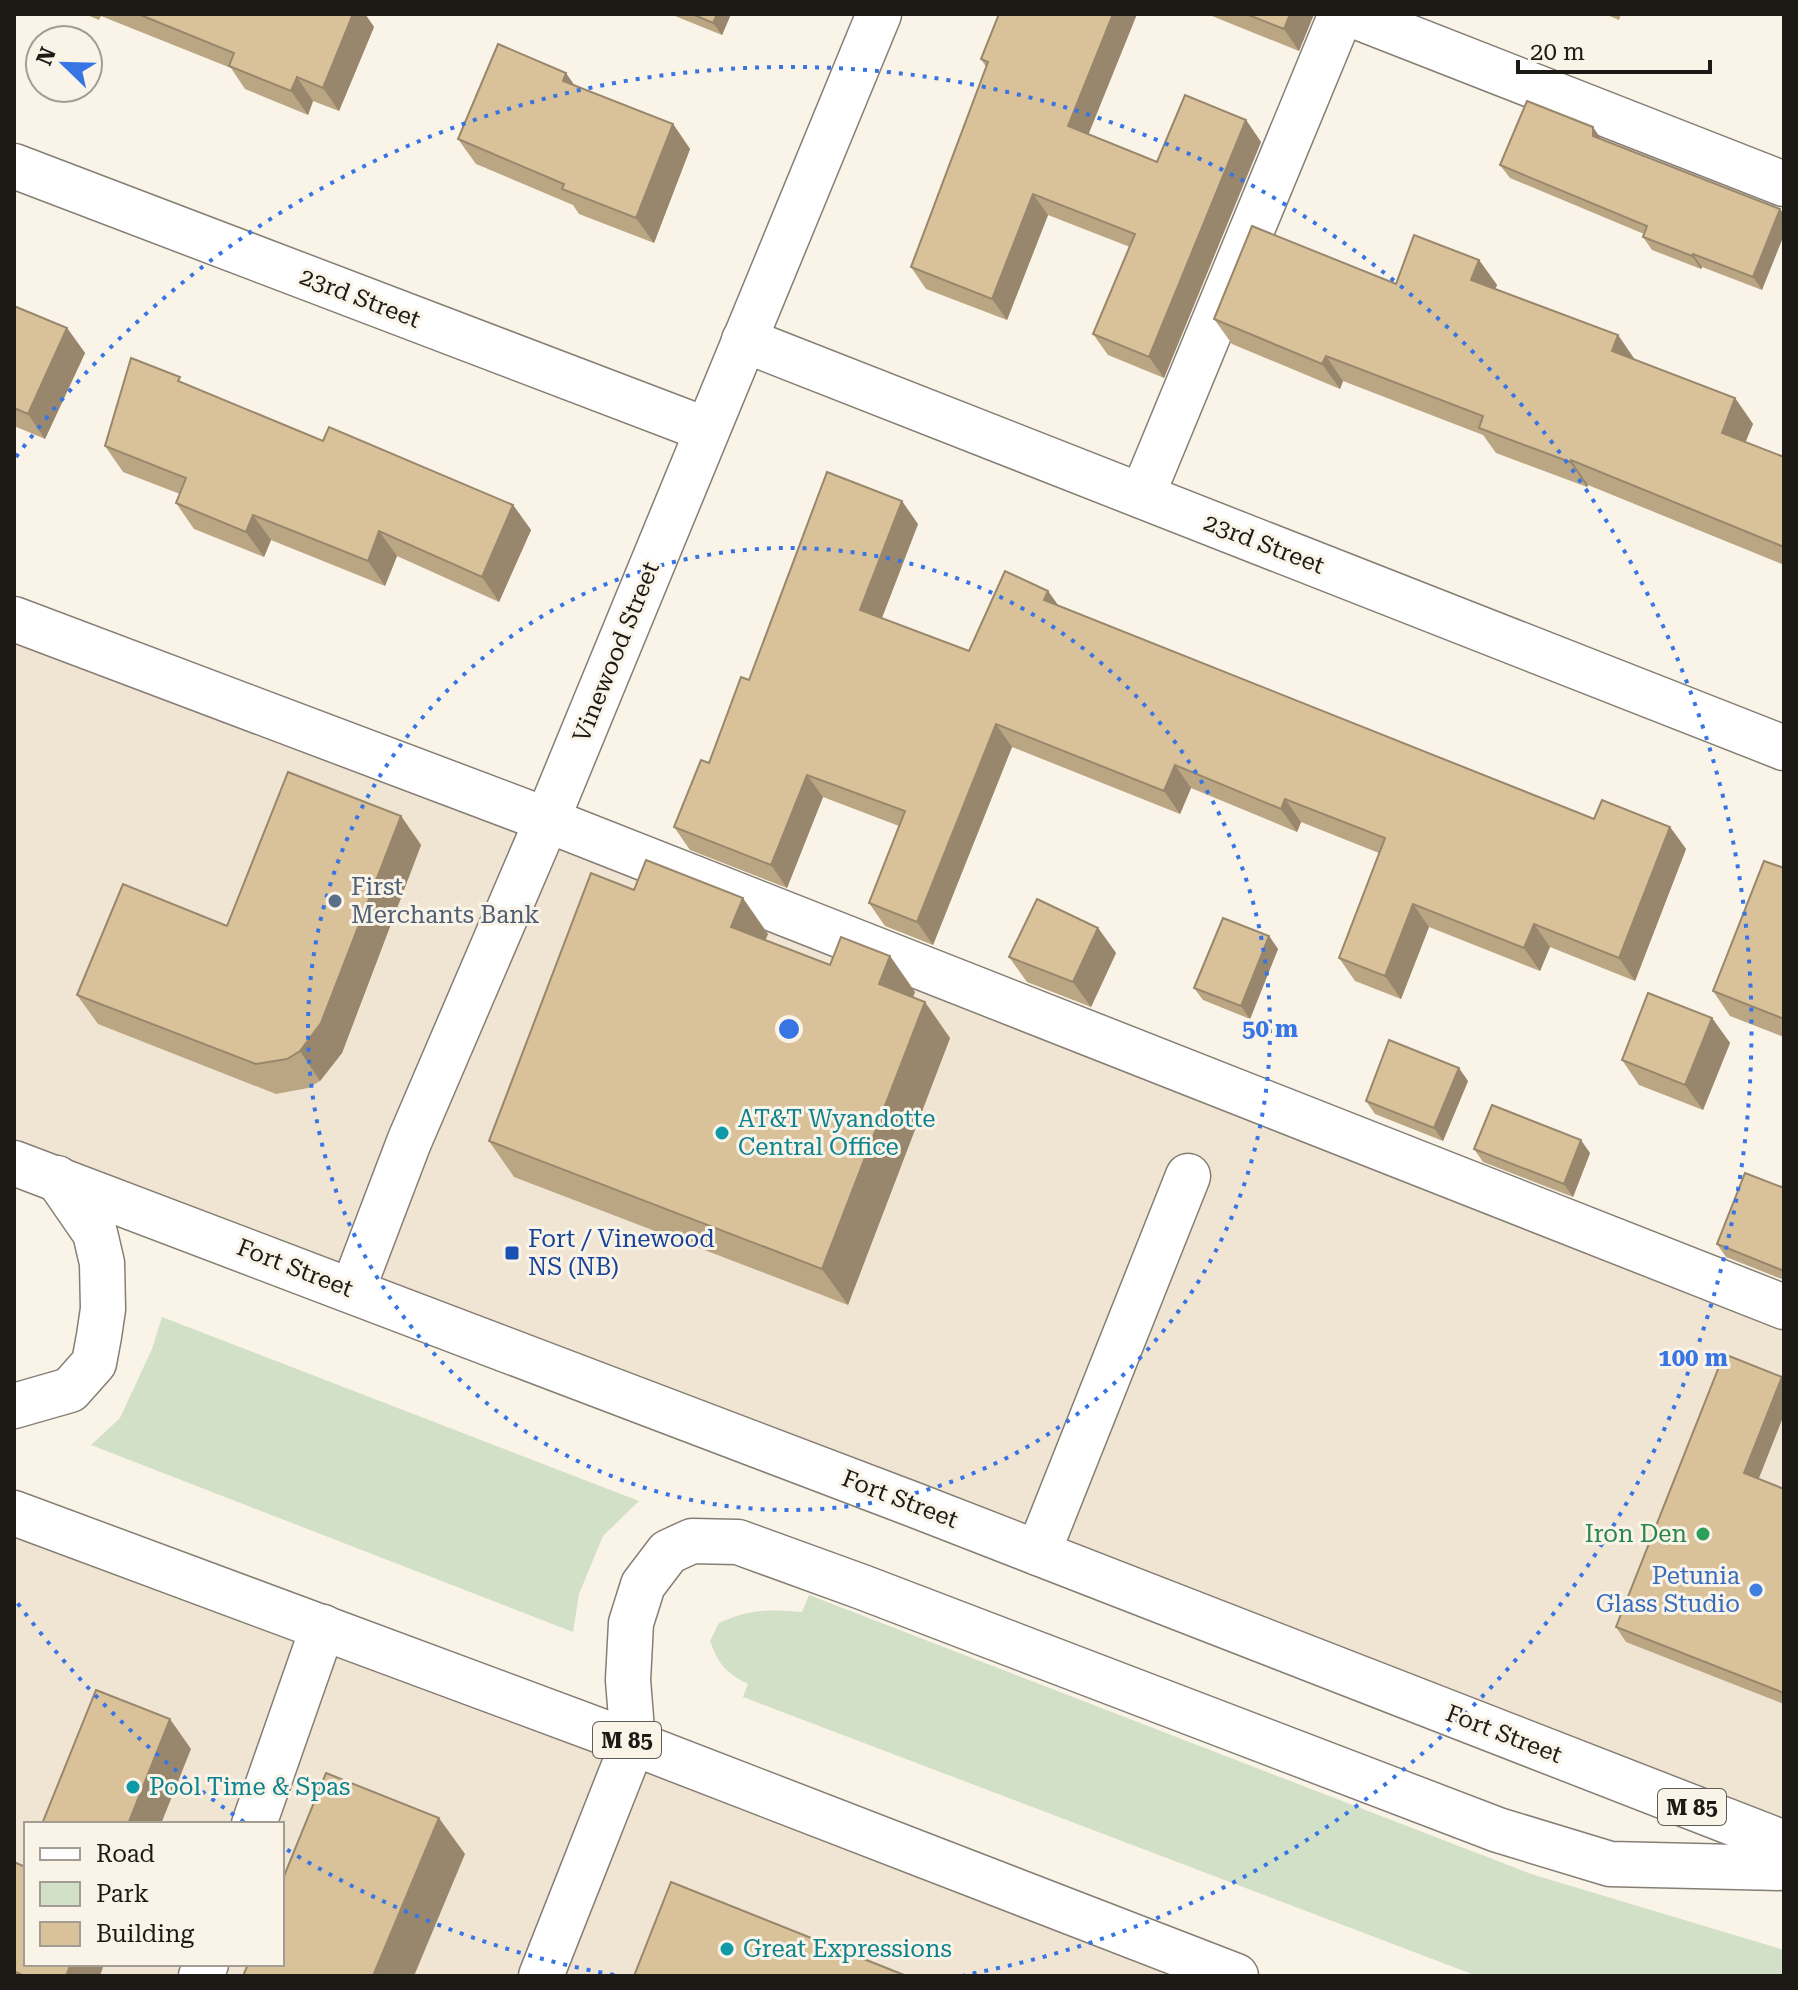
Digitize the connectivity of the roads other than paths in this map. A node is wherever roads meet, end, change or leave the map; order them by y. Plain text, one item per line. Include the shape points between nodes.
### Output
1 (879, 14) edge
2 (1341, 14) edge
3 (1350, 14) edge
4 (14, 166) edge
5 (1784, 184) edge
6 (744, 340) junction
7 (707, 430) junction
8 (1142, 496) junction
9 (14, 619) edge
10 (1784, 748) edge
11 (547, 820) junction
12 (14, 1163) edge
13 (1188, 1176) dead end
14 (57, 1178) junction
15 (353, 1289) junction
16 (1784, 1307) edge
17 (14, 1406) edge
18 (14, 1513) edge
19 (1038, 1553) junction
20 (323, 1627) junction
21 (633, 1743) junction
22 (255, 1822) edge
23 (1784, 1843) edge
24 (1784, 1868) edge
25 (541, 1976) edge
26 (1236, 1976) edge

1 - 6 main road, Vinewood Street
2 - 8 main road
3 - 5 main road
4 - 7 main road, 23rd Street
6 - 7 main road, Vinewood Street
6 - 8 main road, 23rd Street
7 - 11 main road, Vinewood Street
8 - 10 main road, 23rd Street
9 - 11 main road
11 - 15 main road, Vinewood Street via 409,1142
11 - 16 main road
12 - 14 main road, Fort Street / M 85
13 - 19 main road
14 - 15 main road, Fort Street / M 85
14 - 17 main road via 95,1233 102,1263 103,1309 94,1363 70,1390
15 - 19 main road, Fort Street / M 85
18 - 20 main road, M 85
19 - 23 main road, Fort Street / M 85
20 - 21 main road, M 85
20 - 22 main road
21 - 24 main road via 631,1623 643,1585 668,1552 692,1541 738,1542 1498,1830 1610,1864
21 - 25 main road
21 - 26 main road, M 85

